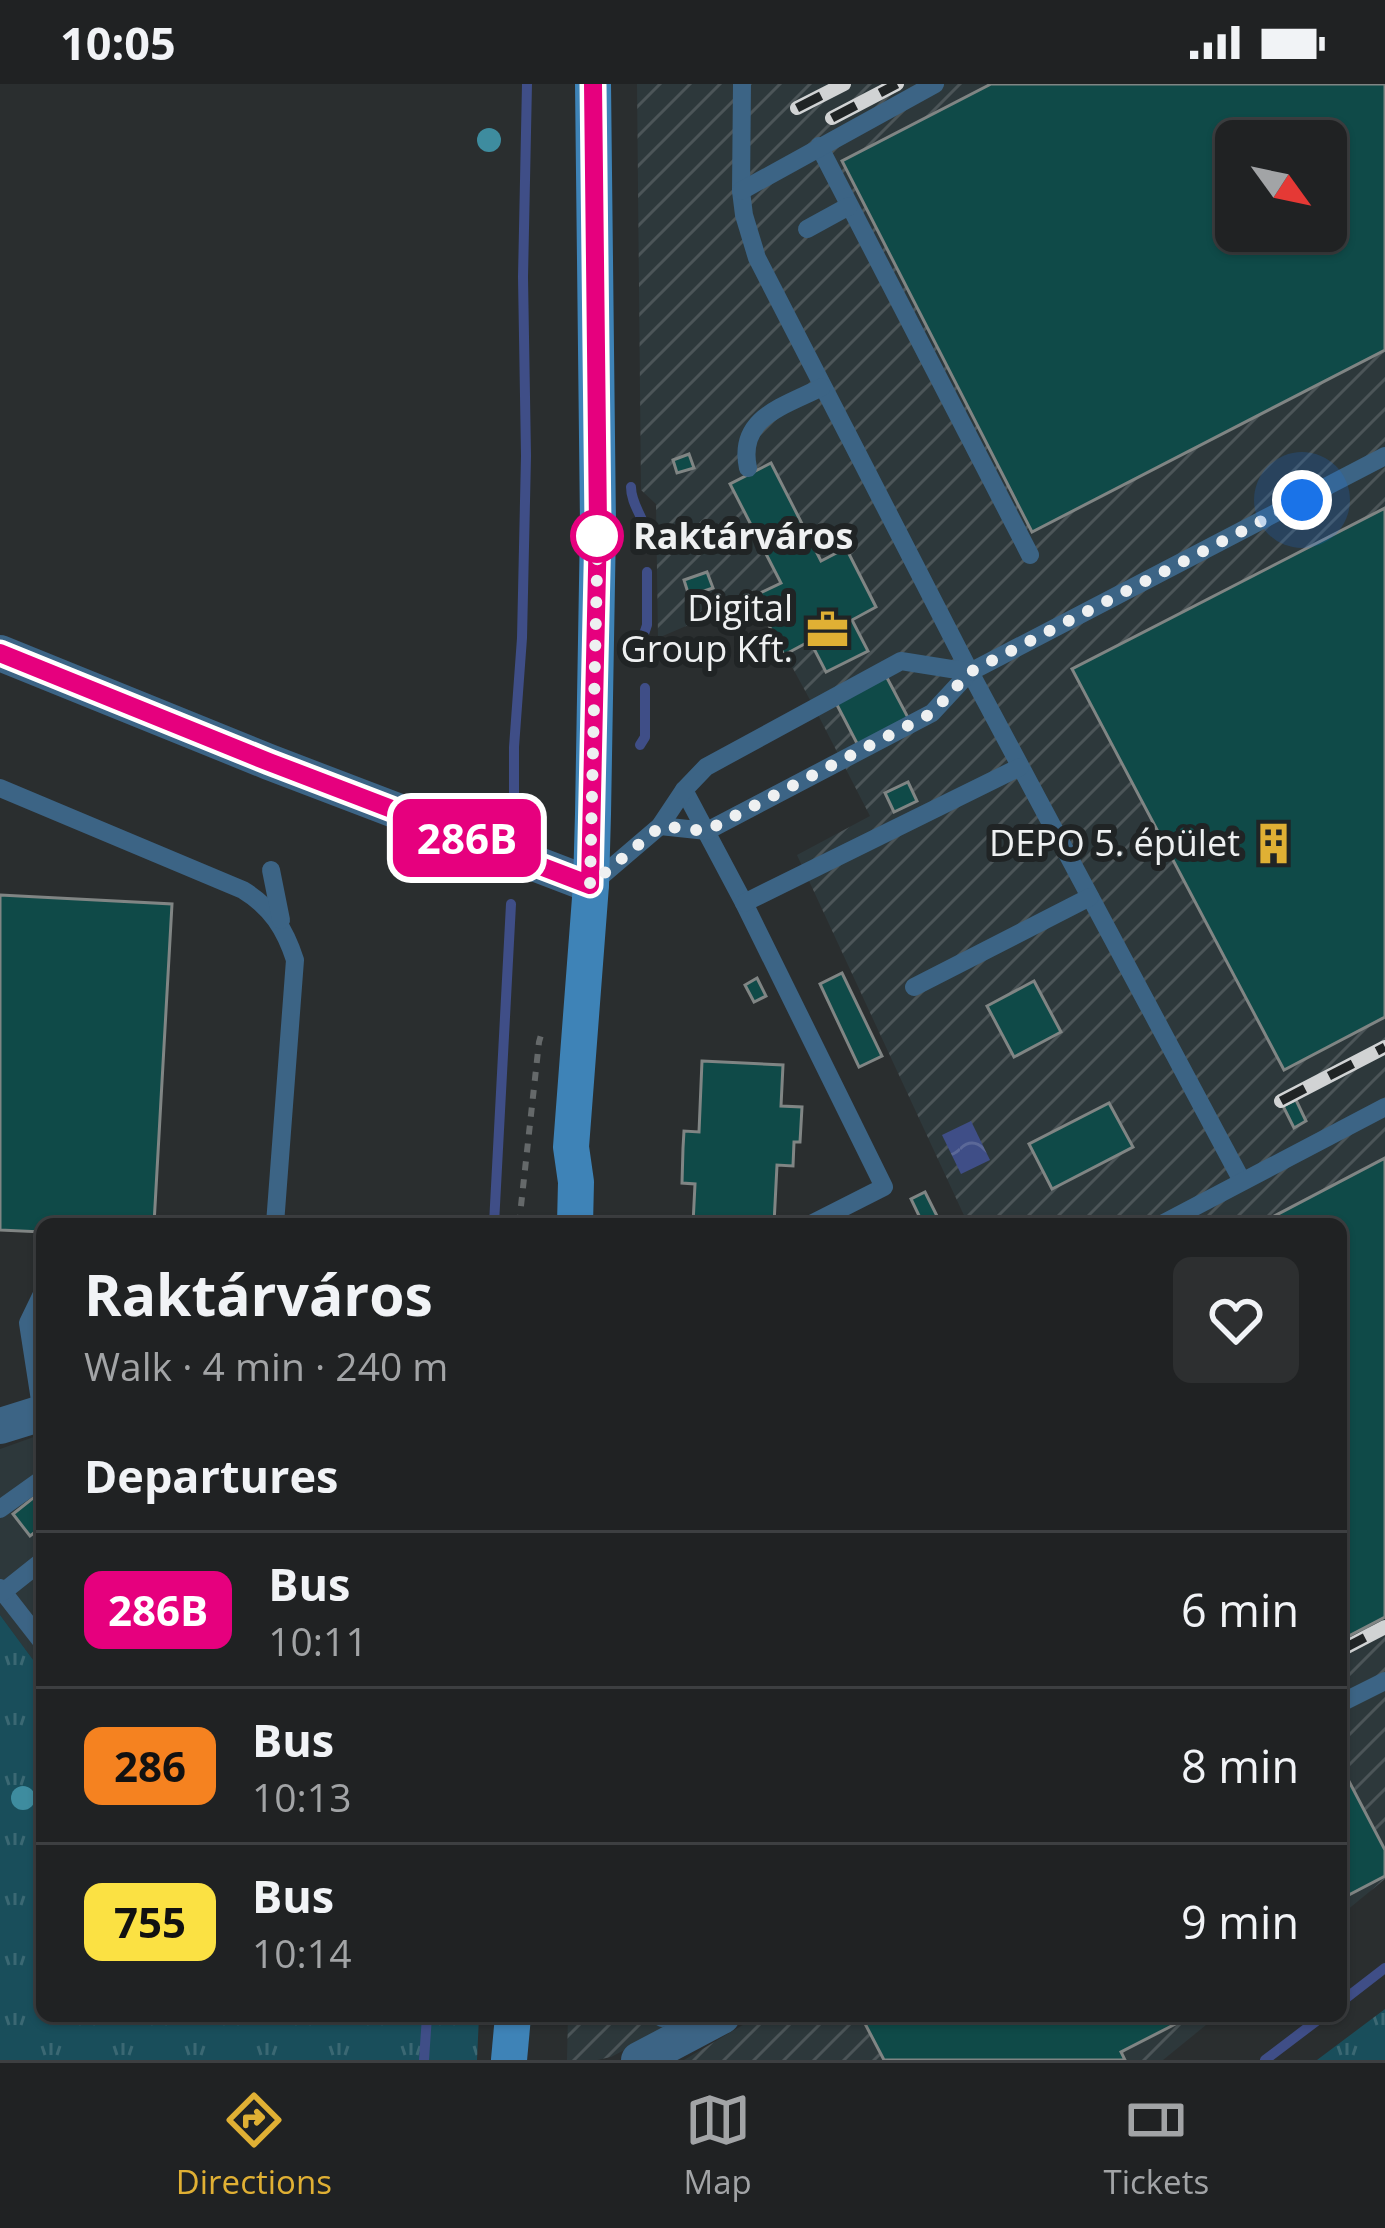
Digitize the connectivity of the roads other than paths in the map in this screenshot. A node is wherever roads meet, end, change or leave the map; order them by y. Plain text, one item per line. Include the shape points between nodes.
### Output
1 (593, 84) edge
2 (742, 84) edge
3 (935, 84) edge
4 (819, 146) junction
5 (740, 191) junction
6 (849, 206) junction
7 (807, 229) dead end
8 (822, 387) junction
9 (1385, 456) edge
10 (748, 468) dead end
11 (1030, 555) dead end
12 (0, 652) edge
13 (970, 672) junction
14 (1020, 767) junction
15 (0, 788) edge
16 (684, 790) junction
17 (661, 826) junction
18 (706, 831) junction
19 (271, 870) dead end
20 (590, 885) junction
21 (1090, 897) junction
22 (744, 902) junction
23 (281, 925) junction
24 (914, 987) dead end
25 (1385, 1107) edge
26 (571, 1147) junction
27 (1242, 1181) junction
28 (275, 1218) edge
29 (556, 1218) edge
30 (574, 1218) edge
31 (823, 1218) edge
32 (1173, 1218) edge
33 (36, 1306) edge
34 (36, 1374) edge
35 (36, 1415) edge
36 (0, 1426) edge
37 (36, 1483) edge
38 (0, 1509) edge
39 (36, 1565) edge
40 (1, 1590) edge
41 (36, 1634) edge
42 (1385, 1681) edge
43 (1347, 1700) edge
44 (512, 2022) edge
45 (711, 2022) edge
46 (509, 2060) edge
47 (639, 2060) edge

1 - 20 street via 598,526
2 - 5 lane
3 - 4 lane
4 - 5 lane
4 - 6 lane
5 - 8 lane via 757,257
6 - 7 lane
6 - 11 lane
8 - 10 lane via 758,423 746,442
8 - 13 lane
9 - 13 lane
12 - 20 street
13 - 14 lane
13 - 16 lane via 901,662 706,767
13 - 18 lane via 932,713
14 - 21 lane
14 - 22 lane
15 - 23 lane via 243,890
16 - 17 lane
16 - 18 lane
17 - 18 lane
17 - 20 lane
18 - 22 lane
19 - 23 lane
20 - 26 street
21 - 24 lane
21 - 27 lane
22 - 31 lane via 884,1187
23 - 28 lane via 295,960
25 - 27 lane
26 - 29 street
26 - 30 street
27 - 32 lane
33 - 34 lane via 28,1323
35 - 36 street
37 - 38 lane
39 - 40 lane
40 - 41 lane
42 - 43 lane
44 - 46 street
45 - 47 street

